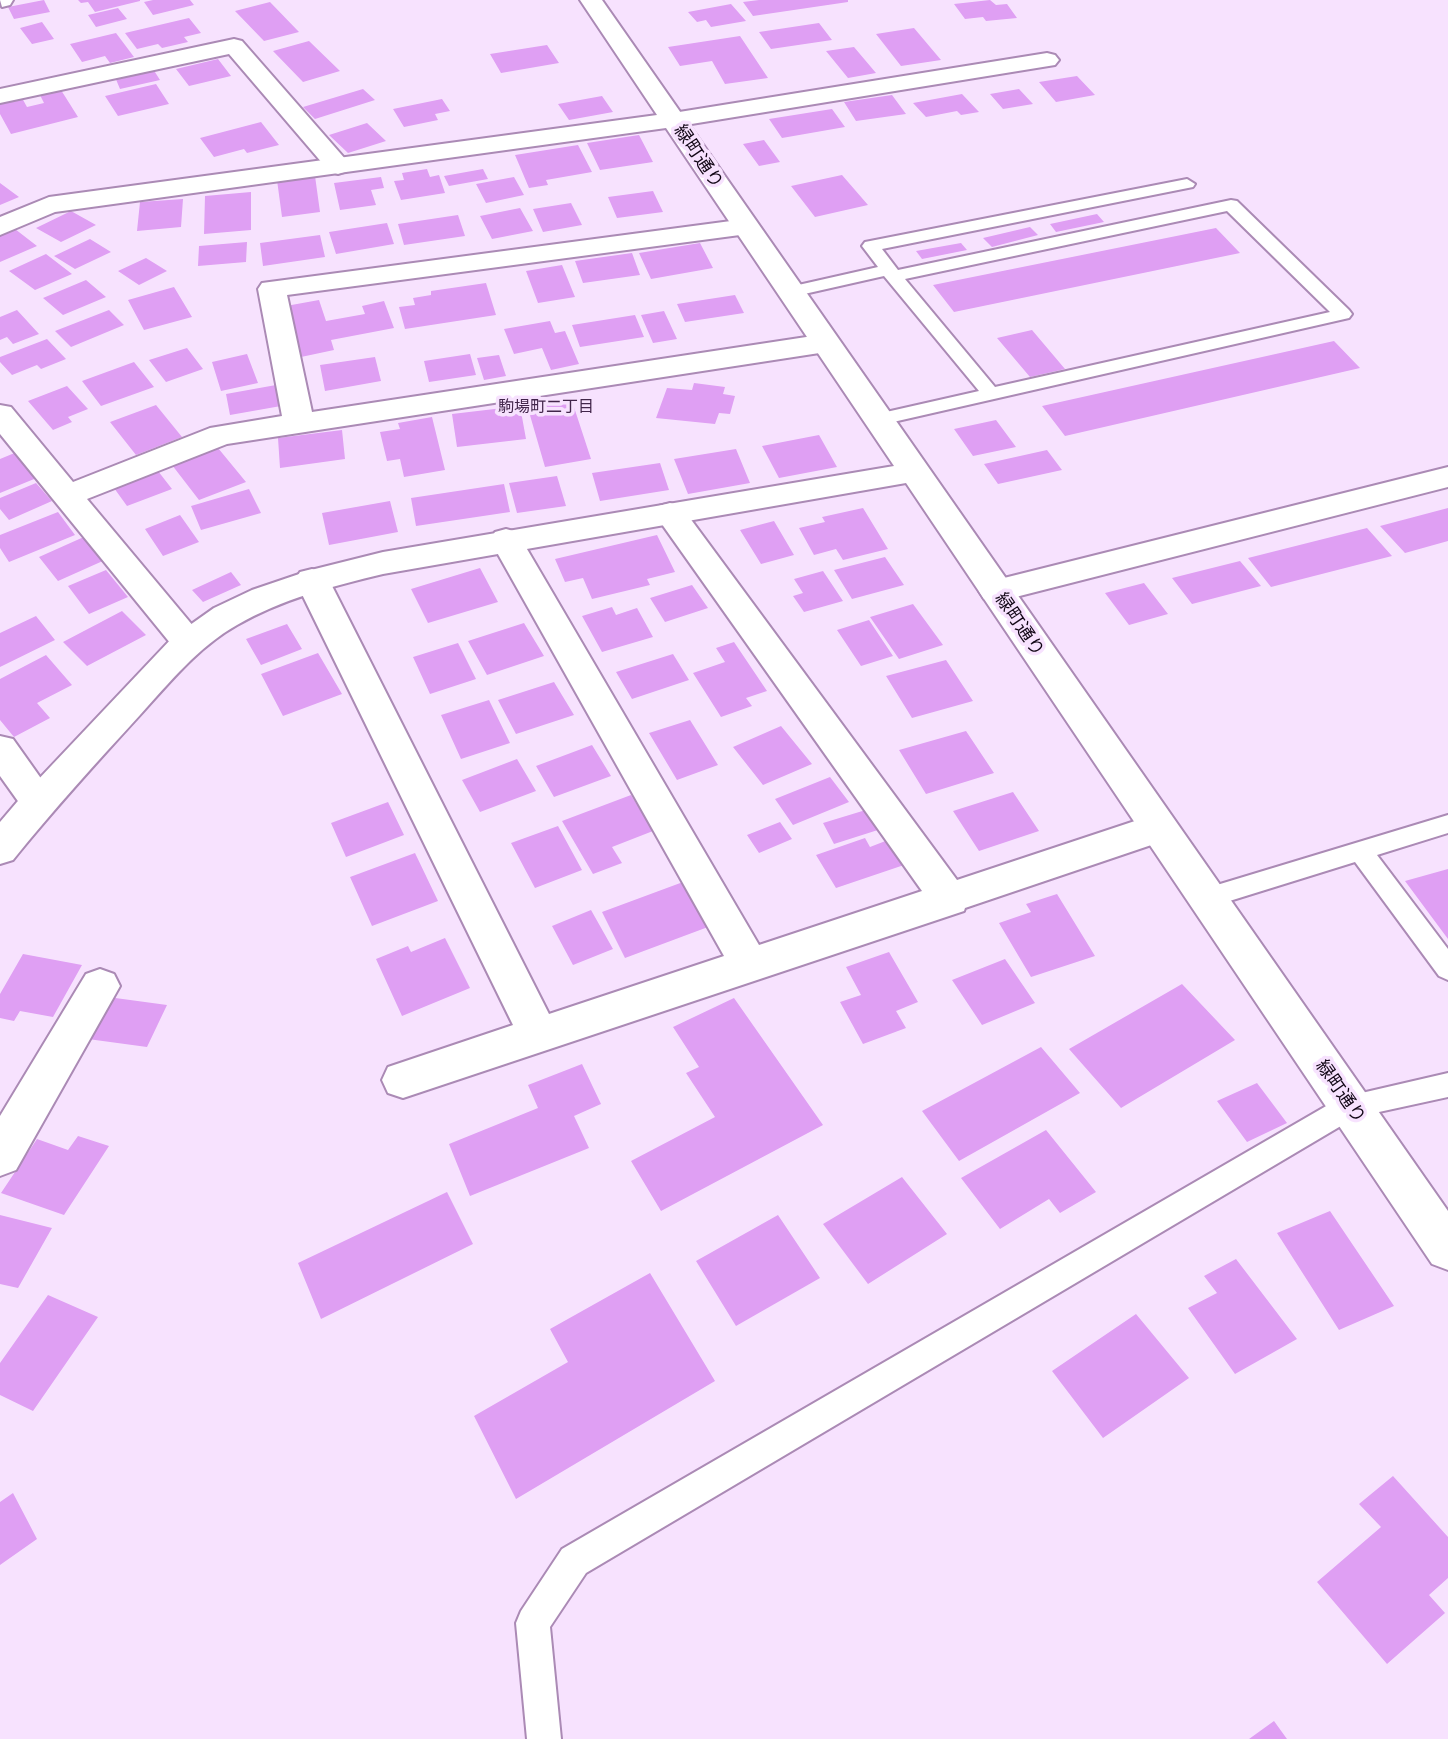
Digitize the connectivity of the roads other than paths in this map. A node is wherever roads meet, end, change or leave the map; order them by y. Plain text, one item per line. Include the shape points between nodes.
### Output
1 (591, 0) edge
2 (1047, 60) dead end
3 (0, 96) edge
4 (673, 120) junction
5 (338, 166) junction
6 (1187, 184) dead end
7 (0, 227) edge
8 (746, 227) junction
9 (891, 273) junction
10 (791, 292) junction
11 (826, 343) junction
12 (990, 394) junction
13 (0, 414) edge
14 (880, 419) junction
15 (299, 424) junction
16 (915, 472) junction
17 (1448, 477) edge
18 (69, 495) junction
19 (670, 513) junction
20 (506, 540) junction
21 (312, 580) junction
22 (996, 591) junction
23 (187, 641) junction
24 (0, 749) edge
25 (38, 801) junction
26 (1448, 824) edge
27 (1159, 828) junction
28 (0, 849) edge
29 (1360, 851) junction
30 (1207, 898) junction
31 (950, 900) junction
32 (749, 964) junction
33 (1448, 969) edge
34 (100, 986) dead end
35 (538, 1034) junction
36 (403, 1080) dead end
37 (1448, 1085) edge
38 (1350, 1106) junction
39 (0, 1156) edge
40 (1448, 1249) edge
41 (544, 1739) edge

1 - 4 street, 緑町通り
2 - 4 street
3 - 5 street via 234,46
4 - 5 street
4 - 8 street, 緑町通り
5 - 7 street via 49,205
6 - 9 lane via 871,246
8 - 10 street, 緑町通り
8 - 15 street via 272,289
9 - 10 lane
9 - 12 lane
9 - 12 lane via 1231,205 1343,314
10 - 11 street, 緑町通り
11 - 14 street, 緑町通り
11 - 15 street
12 - 14 lane
13 - 18 street
14 - 16 street, 緑町通り
15 - 18 street via 221,435
16 - 19 street
16 - 22 street, 緑町通り
17 - 22 street
18 - 23 street
19 - 20 street
19 - 31 street
20 - 21 street
20 - 32 street
21 - 23 street via 244,607
21 - 35 street
22 - 27 street, 緑町通り
23 - 25 street
24 - 25 street
25 - 28 street
26 - 29 lane
27 - 30 street, 緑町通り
27 - 31 street
29 - 30 lane
29 - 33 lane
30 - 38 street, 緑町通り
31 - 32 street
32 - 35 street
34 - 39 street
35 - 36 street
37 - 38 lane
38 - 40 street, 緑町通り
38 - 41 lane via 574,1560 533,1623

